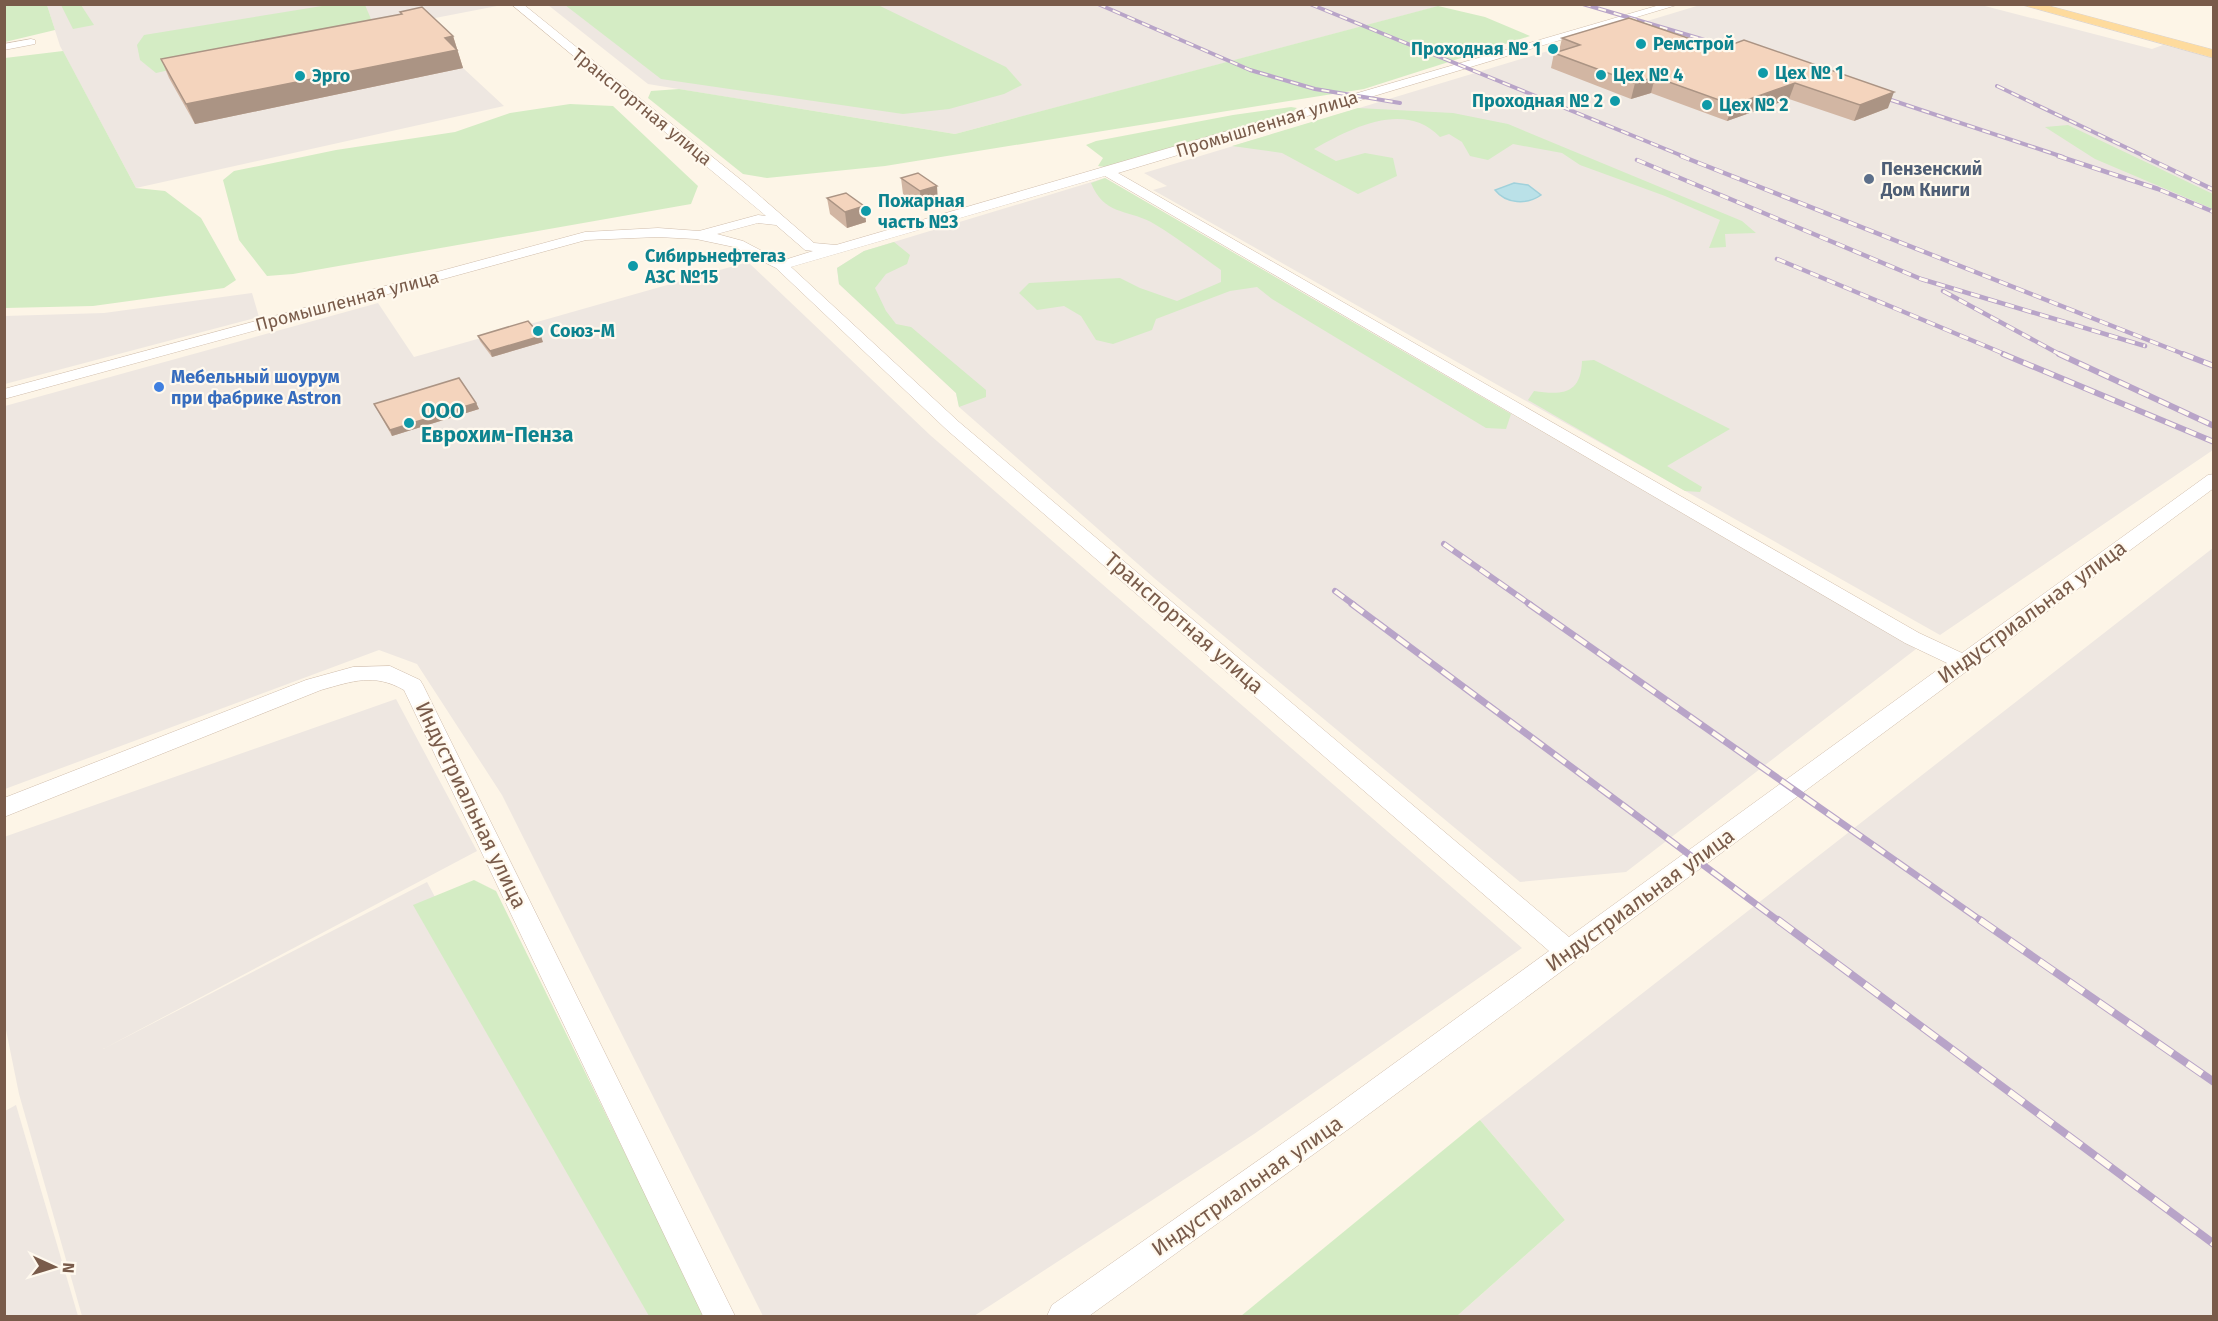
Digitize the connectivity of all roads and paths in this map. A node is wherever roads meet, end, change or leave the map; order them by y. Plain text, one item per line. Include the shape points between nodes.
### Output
1 (516, 4) edge
2 (1675, 4) edge
3 (2025, 4) edge
4 (31, 42) dead end
5 (4, 46) edge
6 (2214, 54) edge
7 (1107, 172) junction
8 (763, 215) junction
9 (736, 226) junction
10 (692, 235) junction
11 (733, 242) junction
12 (809, 253) junction
13 (781, 265) junction
14 (806, 289) junction
15 (4, 394) edge
16 (2214, 479) edge
17 (1964, 662) junction
18 (4, 808) edge
19 (1568, 952) junction
20 (719, 1317) edge
21 (1063, 1317) edge

1 - 8 street, Транспортная улица
2 - 7 street, Промышленная улица
3 - 6 main road
4 - 5 street
7 - 12 street, Промышленная улица via 859,244
7 - 17 street via 1912,638
8 - 9 street
8 - 12 street via 780,221
9 - 10 street
9 - 11 street via 730,234
10 - 11 street
10 - 15 street, Промышленная улица via 644,232 585,236
11 - 13 street via 769,263
12 - 13 street, Промышленная улица
12 - 14 street via 804,272
13 - 14 street, Транспортная улица
14 - 19 street, Транспортная улица via 953,426
16 - 17 street, Индустриальная улица
17 - 19 street, Индустриальная улица
18 - 20 street, Индустриальная улица via 314,685 353,674 390,673 412,685
19 - 21 street, Индустриальная улица

